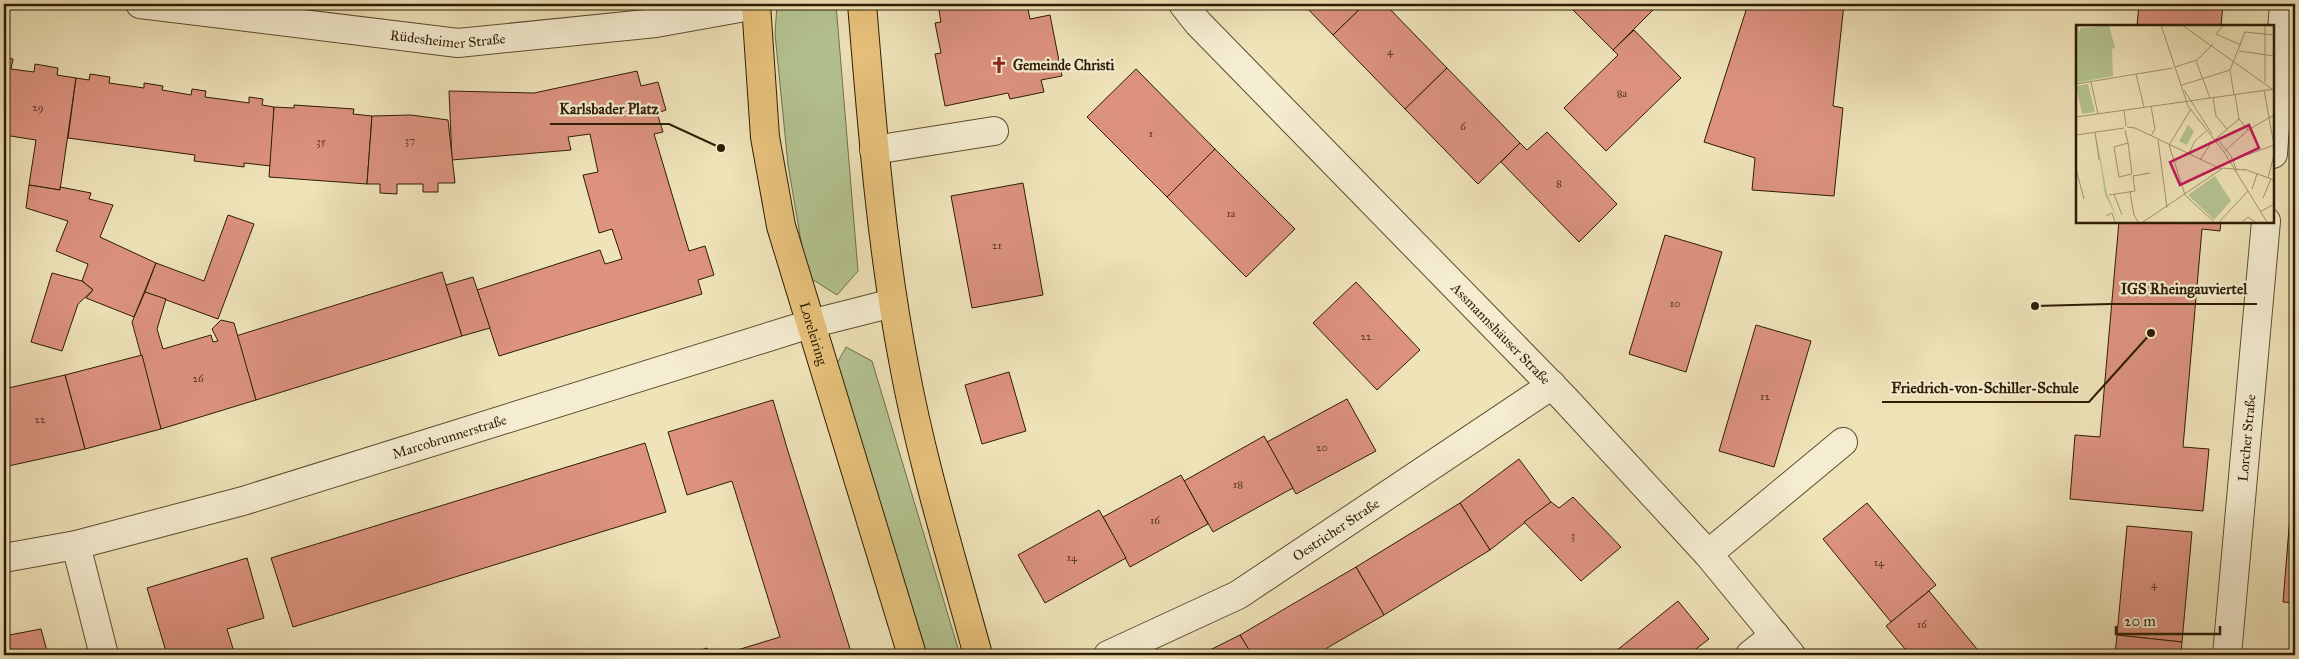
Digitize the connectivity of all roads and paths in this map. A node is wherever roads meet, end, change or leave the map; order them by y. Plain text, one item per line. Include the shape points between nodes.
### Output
1 (140, 4) edge
2 (756, 4) edge
3 (862, 4) edge
4 (1171, 4) edge
5 (2284, 4) edge
6 (1191, 13) edge
7 (994, 131) dead end
8 (2274, 140) edge
9 (874, 150) junction
10 (2266, 222) edge
11 (893, 303) junction
12 (810, 324) junction
13 (1552, 385) junction
14 (1843, 442) dead end
15 (76, 545) junction
16 (1708, 554) junction
17 (4, 558) edge
18 (1783, 645) edge
19 (104, 655) edge
20 (912, 655) edge
21 (978, 655) edge
22 (1108, 655) edge
23 (1750, 655) edge
24 (2227, 655) edge

1 - 2 street, Rüdesheimer Straße via 458,43 656,23
2 - 12 main road, Loreleiring via 765,137 781,226
3 - 9 main road
4 - 6 street, Assmannshäuser Straße
5 - 8 street
6 - 13 street, Assmannshäuser Straße
7 - 9 street
9 - 11 main road
10 - 24 street, Lorcher Straße
11 - 12 street, Marcobrunnerstraße
11 - 21 main road via 918,434
12 - 15 street, Marcobrunnerstraße via 243,501
12 - 20 main road, Loreleiring
13 - 16 street, Assmannshäuser Straße
13 - 22 street, Oestricher Straße via 1238,595
14 - 16 street
15 - 17 street, Marcobrunnerstraße
15 - 19 street
16 - 18 street, Assmannshäuser Straße
18 - 23 street

